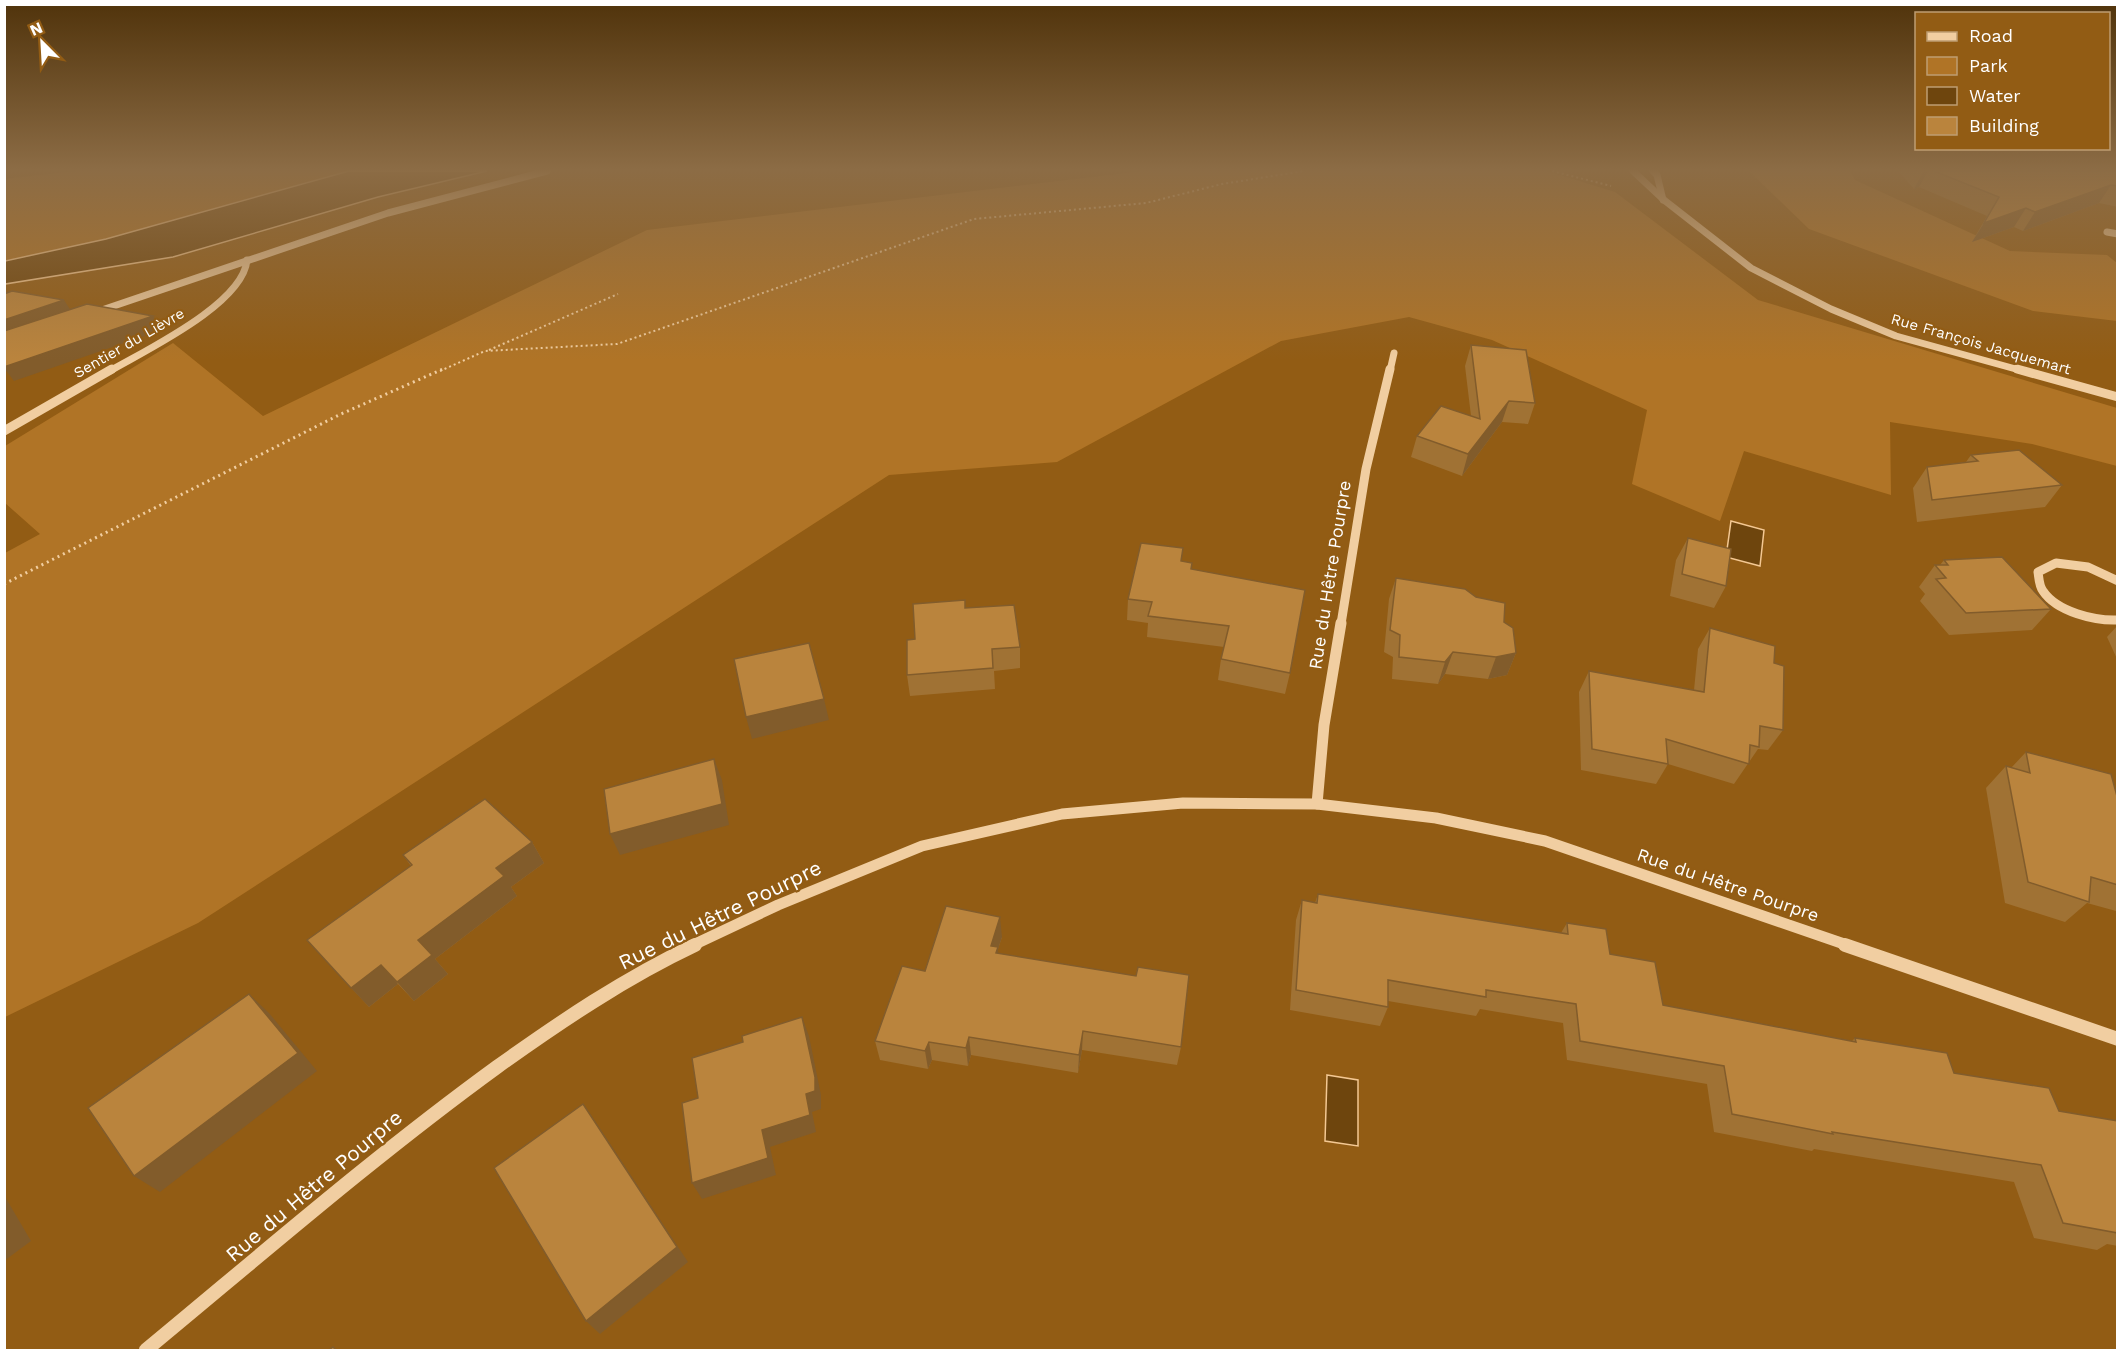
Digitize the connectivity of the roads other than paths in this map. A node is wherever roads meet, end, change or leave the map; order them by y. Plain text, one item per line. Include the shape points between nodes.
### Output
1 (324, 234) edge
2 (1708, 234) edge
3 (247, 260) junction
4 (91, 314) edge
5 (1394, 353) dead end
6 (2118, 397) edge
7 (4, 430) edge
8 (2118, 581) edge
9 (2118, 620) edge
10 (1317, 804) junction
11 (2118, 1039) edge
12 (146, 1350) edge

1 - 3 street
2 - 6 street, Rue François Jacquemart via 1751,268 1831,309 1896,336
3 - 4 street
3 - 7 street, Sentier du Lièvre via 246,273 223,300 185,328
5 - 10 street, Rue du Hêtre Pourpre via 1366,469 1324,725
8 - 9 street via 2088,567 2056,563 2038,572 2043,591 2069,610 2105,622
10 - 11 street, Rue du Hêtre Pourpre via 1436,818 1545,842
10 - 12 street, Rue du Hêtre Pourpre via 1183,803 1062,814 922,846 778,905 650,966 542,1035 431,1115

